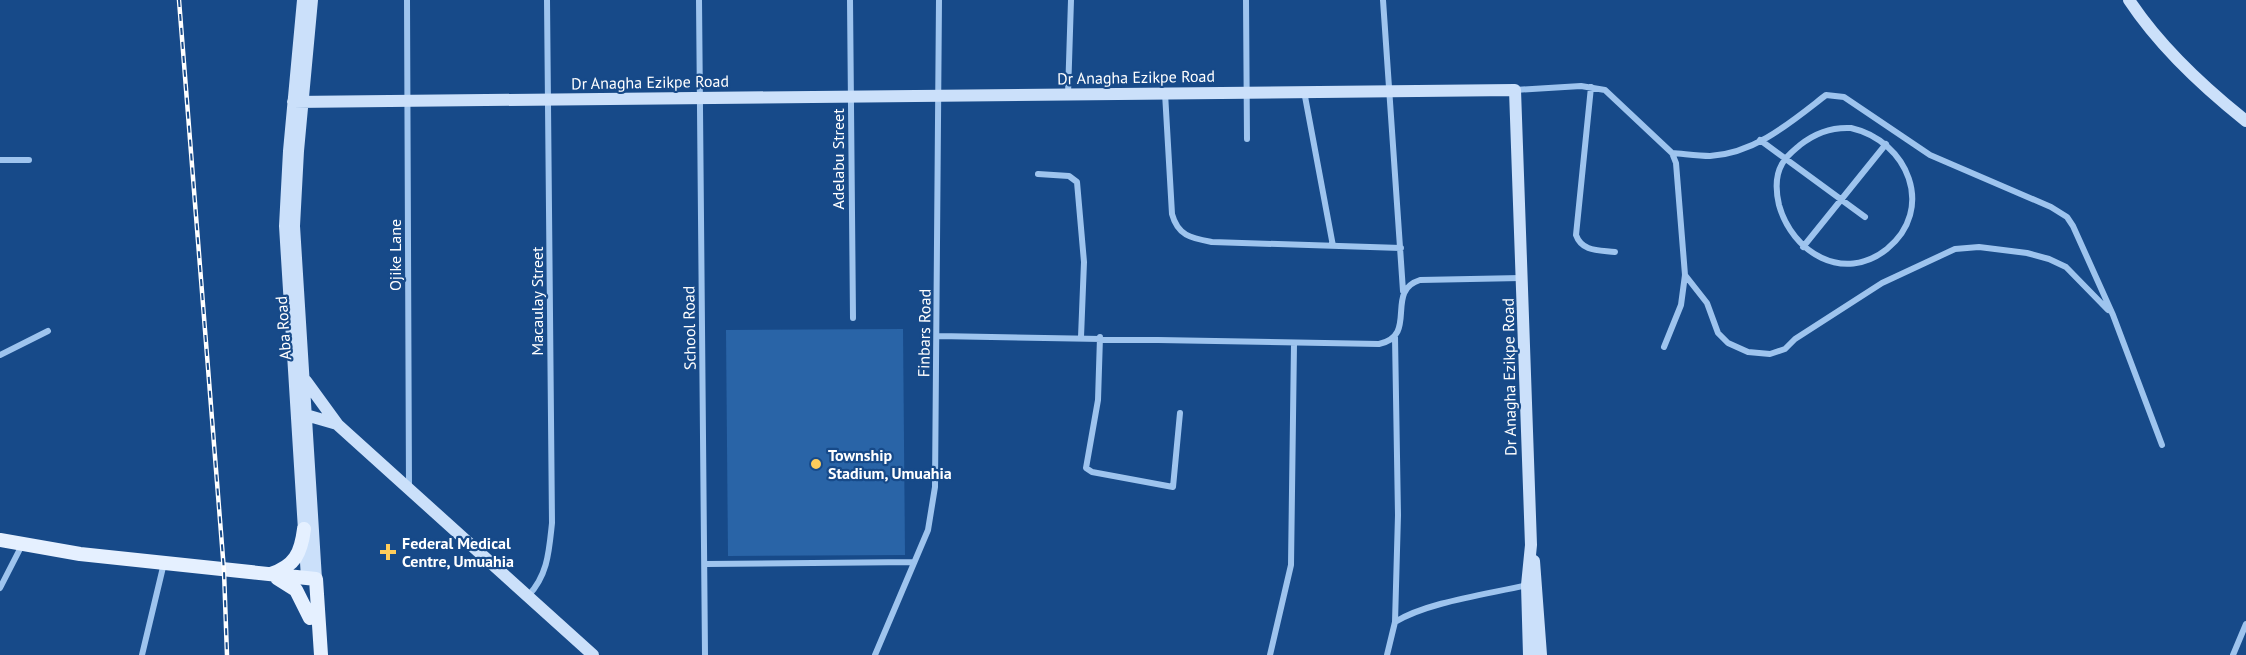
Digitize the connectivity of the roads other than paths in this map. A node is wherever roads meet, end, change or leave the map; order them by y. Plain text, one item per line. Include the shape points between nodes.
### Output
1 (303, 0) edge
2 (312, 0) edge
3 (407, 0) edge
4 (547, 0) edge
5 (699, 0) edge
6 (850, 0) edge
7 (939, 0) edge
8 (1071, 0) edge
9 (1246, 0) edge
10 (1383, 0) edge
11 (2128, 0) edge
12 (1591, 87) junction
13 (1391, 90) junction
14 (1515, 90) junction
15 (1304, 91) junction
16 (1247, 92) junction
17 (1165, 93) junction
18 (1068, 94) junction
19 (851, 96) junction
20 (940, 96) junction
21 (701, 98) junction
22 (549, 100) junction
23 (408, 102) junction
24 (298, 103) junction
25 (2246, 122) edge
26 (1247, 139) dead end
27 (1760, 141) junction
28 (1886, 144) junction
29 (1672, 153) junction
30 (1785, 159) junction
31 (0, 160) edge
32 (28, 160) dead end
33 (1038, 174) dead end
34 (1842, 200) junction
35 (1865, 217) dead end
36 (1333, 246) junction
37 (1803, 247) junction
38 (1401, 248) junction
39 (1615, 252) dead end
40 (1685, 275) junction
41 (1523, 278) junction
42 (1406, 282) junction
43 (2113, 315) junction
44 (853, 318) dead end
45 (48, 331) dead end
46 (938, 336) junction
47 (1081, 337) junction
48 (1395, 337) junction
49 (1100, 338) junction
50 (1294, 344) junction
51 (1664, 347) dead end
52 (0, 355) edge
53 (303, 374) junction
54 (321, 403) junction
55 (300, 407) junction
56 (1180, 413) dead end
57 (324, 419) junction
58 (338, 425) junction
59 (307, 429) junction
60 (2162, 445) dead end
61 (409, 490) junction
62 (304, 529) junction
63 (0, 540) edge
64 (22, 545) junction
65 (1531, 545) junction
66 (165, 562) junction
67 (914, 562) junction
68 (706, 564) junction
69 (268, 574) junction
70 (312, 578) junction
71 (1527, 585) junction
72 (0, 588) edge
73 (528, 597) junction
74 (310, 618) junction
75 (1395, 622) junction
76 (2246, 624) edge
77 (142, 655) edge
78 (312, 655) edge
79 (321, 655) edge
80 (593, 655) edge
81 (705, 655) edge
82 (875, 655) edge
83 (1270, 655) edge
84 (1387, 655) edge
85 (1528, 655) edge
86 (1541, 655) edge
87 (2233, 655) edge

1 - 24 street, Aba Road
2 - 24 street, Aba Road
3 - 23 street, Ojike Lane
4 - 22 street, Macaulay Street
5 - 21 street, School Road
6 - 19 street, Adelabu Street
7 - 20 street, Finbars Road
8 - 18 street
9 - 16 street
10 - 13 street
11 - 25 street via 2145,25 2198,82
12 - 14 street
12 - 29 street via 1617,98
12 - 39 street via 1576,235 1578,243 1586,248
13 - 14 street, Dr Anagha Ezikpe Road
13 - 15 street, Dr Anagha Ezikpe Road
13 - 38 street
14 - 41 street, Dr Anagha Ezikpe Road
15 - 16 street, Dr Anagha Ezikpe Road
15 - 36 street
16 - 17 street, Dr Anagha Ezikpe Road
16 - 26 street
17 - 18 street, Dr Anagha Ezikpe Road
17 - 36 street via 1172,214 1176,228 1184,236 1212,242
18 - 20 street, Dr Anagha Ezikpe Road
19 - 20 street, Dr Anagha Ezikpe Road
19 - 21 street, Dr Anagha Ezikpe Road
19 - 44 street, Adelabu Street
20 - 46 street, Finbars Road
21 - 22 street, Dr Anagha Ezikpe Road
21 - 68 street, School Road
22 - 23 street, Dr Anagha Ezikpe Road
22 - 73 street, Macaulay Street via 552,524 546,568
23 - 24 street, Dr Anagha Ezikpe Road
23 - 61 street, Ojike Lane
24 - 53 street, Aba Road via 294,226
24 - 55 street, Aba Road via 285,226
27 - 29 street via 1743,150 1710,156
27 - 30 street
27 - 43 street via 1826,95 1844,97 1930,155 2067,217
28 - 30 street via 1861,130 1831,129 1804,142
28 - 34 street
28 - 37 street via 1902,162 1910,189 1911,217 1900,236 1886,250 1855,264 1828,262
29 - 40 street
30 - 34 street
30 - 37 street via 1777,179 1778,199 1786,225
31 - 32 street
33 - 47 street via 1069,176 1077,182 1084,262
34 - 35 street
34 - 37 street
36 - 38 street
38 - 42 street
40 - 43 street via 1707,303 1718,333 1728,343 1748,352 1770,354 1785,349 1882,283 1955,249 1979,247 2049,259 2066,267
40 - 51 street via 1681,305
41 - 42 street
41 - 65 street, Dr Anagha Ezikpe Road
42 - 48 street
43 - 60 street
45 - 52 street
46 - 47 street
46 - 67 street, Finbars Road via 936,487 927,530
47 - 49 street
48 - 50 street via 1378,344
48 - 75 street
49 - 50 street
49 - 56 street via 1098,400 1086,468 1173,487
50 - 83 street via 1291,565
53 - 54 street
53 - 55 street, Aba Road
54 - 55 street
54 - 58 street
55 - 57 street
55 - 59 street, Aba Road
55 - 62 street, Aba Road
57 - 58 street
57 - 59 street via 312,421
58 - 61 street
59 - 70 street, Aba Road
61 - 73 street
62 - 69 main road via 295,561
62 - 70 street, Aba Road
63 - 64 main road
64 - 66 main road
64 - 72 street
65 - 71 street
65 - 86 street via 1537,577
66 - 69 main road
66 - 77 street
67 - 68 street
67 - 82 street, Finbars Road
68 - 81 street, School Road
69 - 70 main road
69 - 74 main road via 296,590
70 - 74 main road, Aba Road
70 - 79 main road, Aba Road
71 - 75 street via 1423,610
71 - 85 street
73 - 80 street
74 - 78 main road, Aba Road
75 - 84 street
76 - 87 street

